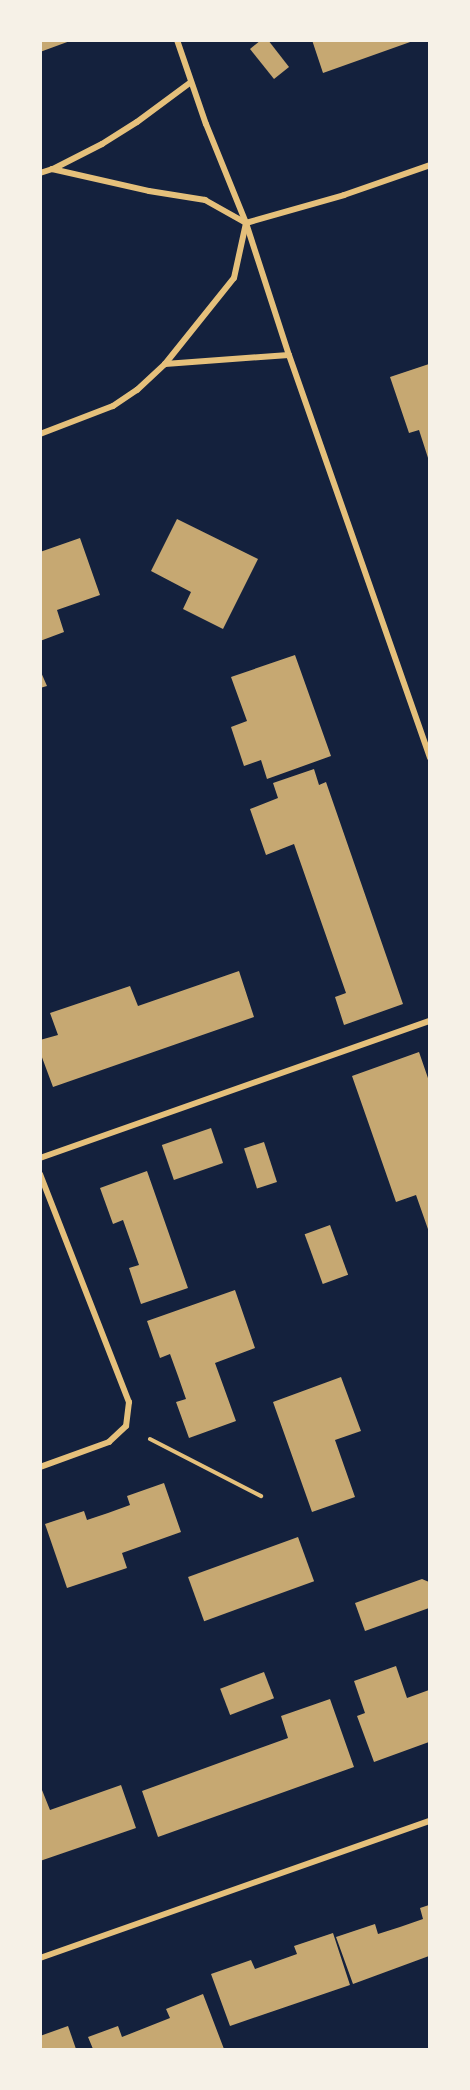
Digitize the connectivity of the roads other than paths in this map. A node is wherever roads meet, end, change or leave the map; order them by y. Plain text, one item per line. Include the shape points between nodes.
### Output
1 (177, 40) edge
2 (191, 81) junction
3 (429, 165) edge
4 (52, 170) junction
5 (40, 173) edge
6 (246, 223) junction
7 (289, 355) junction
8 (165, 364) junction
9 (40, 434) edge
10 (429, 758) edge
11 (429, 1021) edge
12 (40, 1158) edge
13 (40, 1174) edge
14 (40, 1467) edge
15 (429, 1821) edge
16 (40, 1958) edge

1 - 2 street
2 - 4 street via 137,122
2 - 6 street
3 - 6 street
4 - 5 street
4 - 6 street via 205,200
6 - 7 street
6 - 8 street via 234,278
7 - 8 street
7 - 10 street
8 - 9 street via 113,406
11 - 12 street
13 - 14 street via 129,1402 126,1426 109,1442
15 - 16 street

